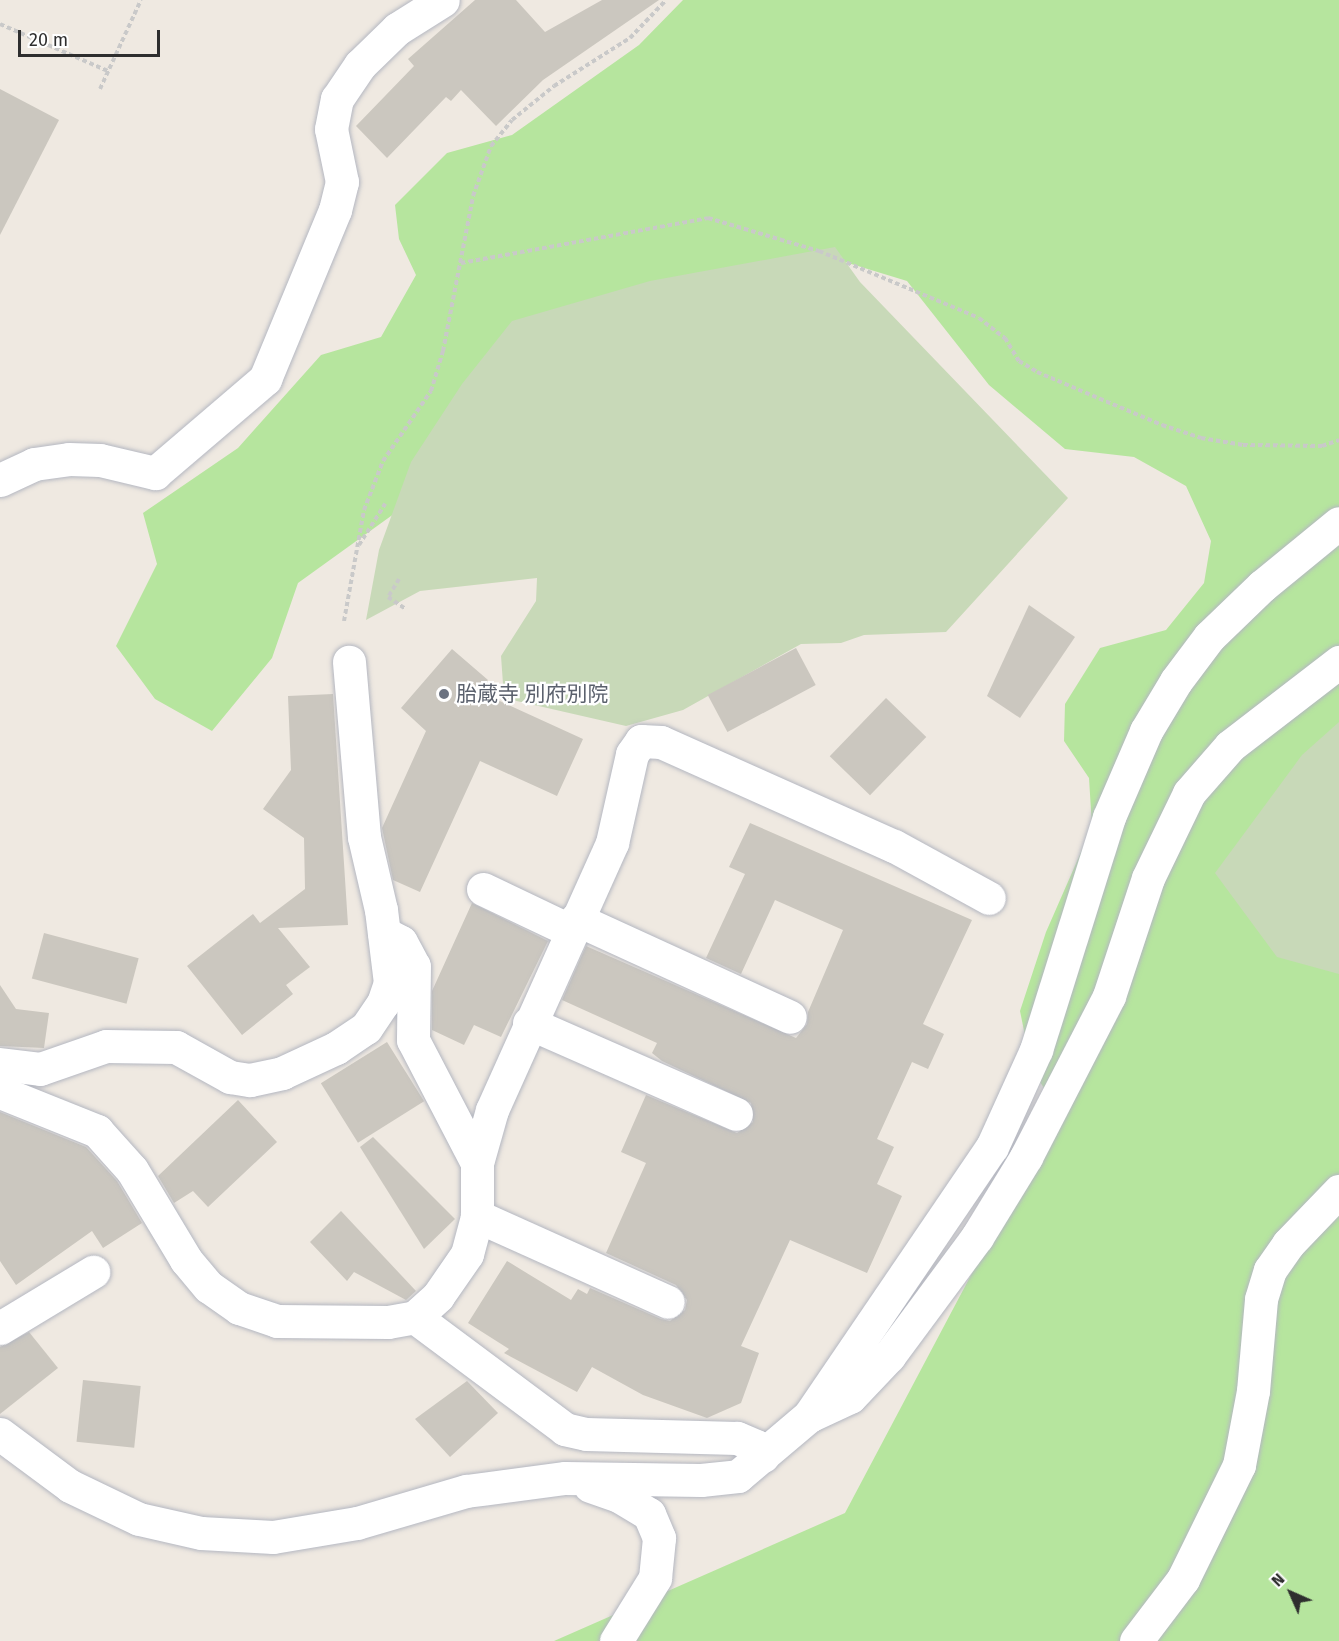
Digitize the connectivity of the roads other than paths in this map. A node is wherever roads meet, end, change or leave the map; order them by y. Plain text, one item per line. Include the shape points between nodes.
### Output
1 (443, 0) edge
2 (0, 480) edge
3 (1339, 523) edge
4 (350, 662) road end
5 (1339, 662) edge
6 (483, 890) dead end
7 (988, 898) dead end
8 (574, 925) junction
9 (384, 933) junction
10 (790, 1017) dead end
11 (529, 1023) junction
12 (0, 1064) edge
13 (0, 1092) edge
14 (736, 1114) dead end
15 (477, 1163) junction
16 (1339, 1191) edge
17 (477, 1216) junction
18 (93, 1272) dead end
19 (668, 1302) dead end
20 (415, 1317) junction
21 (0, 1328) edge
22 (809, 1416) junction
23 (0, 1434) edge
24 (763, 1456) junction
25 (565, 1478) junction
26 (616, 1641) edge
27 (1136, 1641) edge

1 - 2 street via 397,29 360,65 337,99 331,129 342,182 335,210 265,379 155,473 100,460 69,459 34,464
3 - 22 street via 1262,586 1209,638 1176,681 1146,731 1109,817 1036,1050 1017,1098 954,1208
4 - 9 street via 364,837
5 - 22 street via 1230,746 1189,793 1148,878 1104,1006 1026,1157 977,1237 889,1356 850,1397
6 - 8 street
7 - 8 street via 883,841 661,742 641,741 632,754 612,843
8 - 10 street
8 - 11 street
9 - 12 street via 390,983 383,1003 366,1028 336,1048 282,1072 250,1080 230,1077 176,1047 142,1046 105,1046 39,1069
9 - 15 street via 401,942 414,966 412,1040
11 - 14 street
11 - 15 street via 492,1110
13 - 20 street via 97,1131 132,1170 186,1260 209,1287 239,1308 277,1321 388,1322
15 - 17 street
16 - 27 street via 1288,1244 1270,1270 1261,1299 1253,1391 1239,1465 1183,1579
17 - 19 street
17 - 20 street via 467,1254 438,1296
18 - 21 street
20 - 24 street via 565,1429 586,1434 737,1438 756,1446
22 - 24 street
23 - 25 street via 70,1486 140,1519 201,1533 273,1537 357,1523 466,1491
24 - 25 street via 738,1476 701,1480
25 - 26 street via 619,1496 649,1514 659,1538 655,1578

